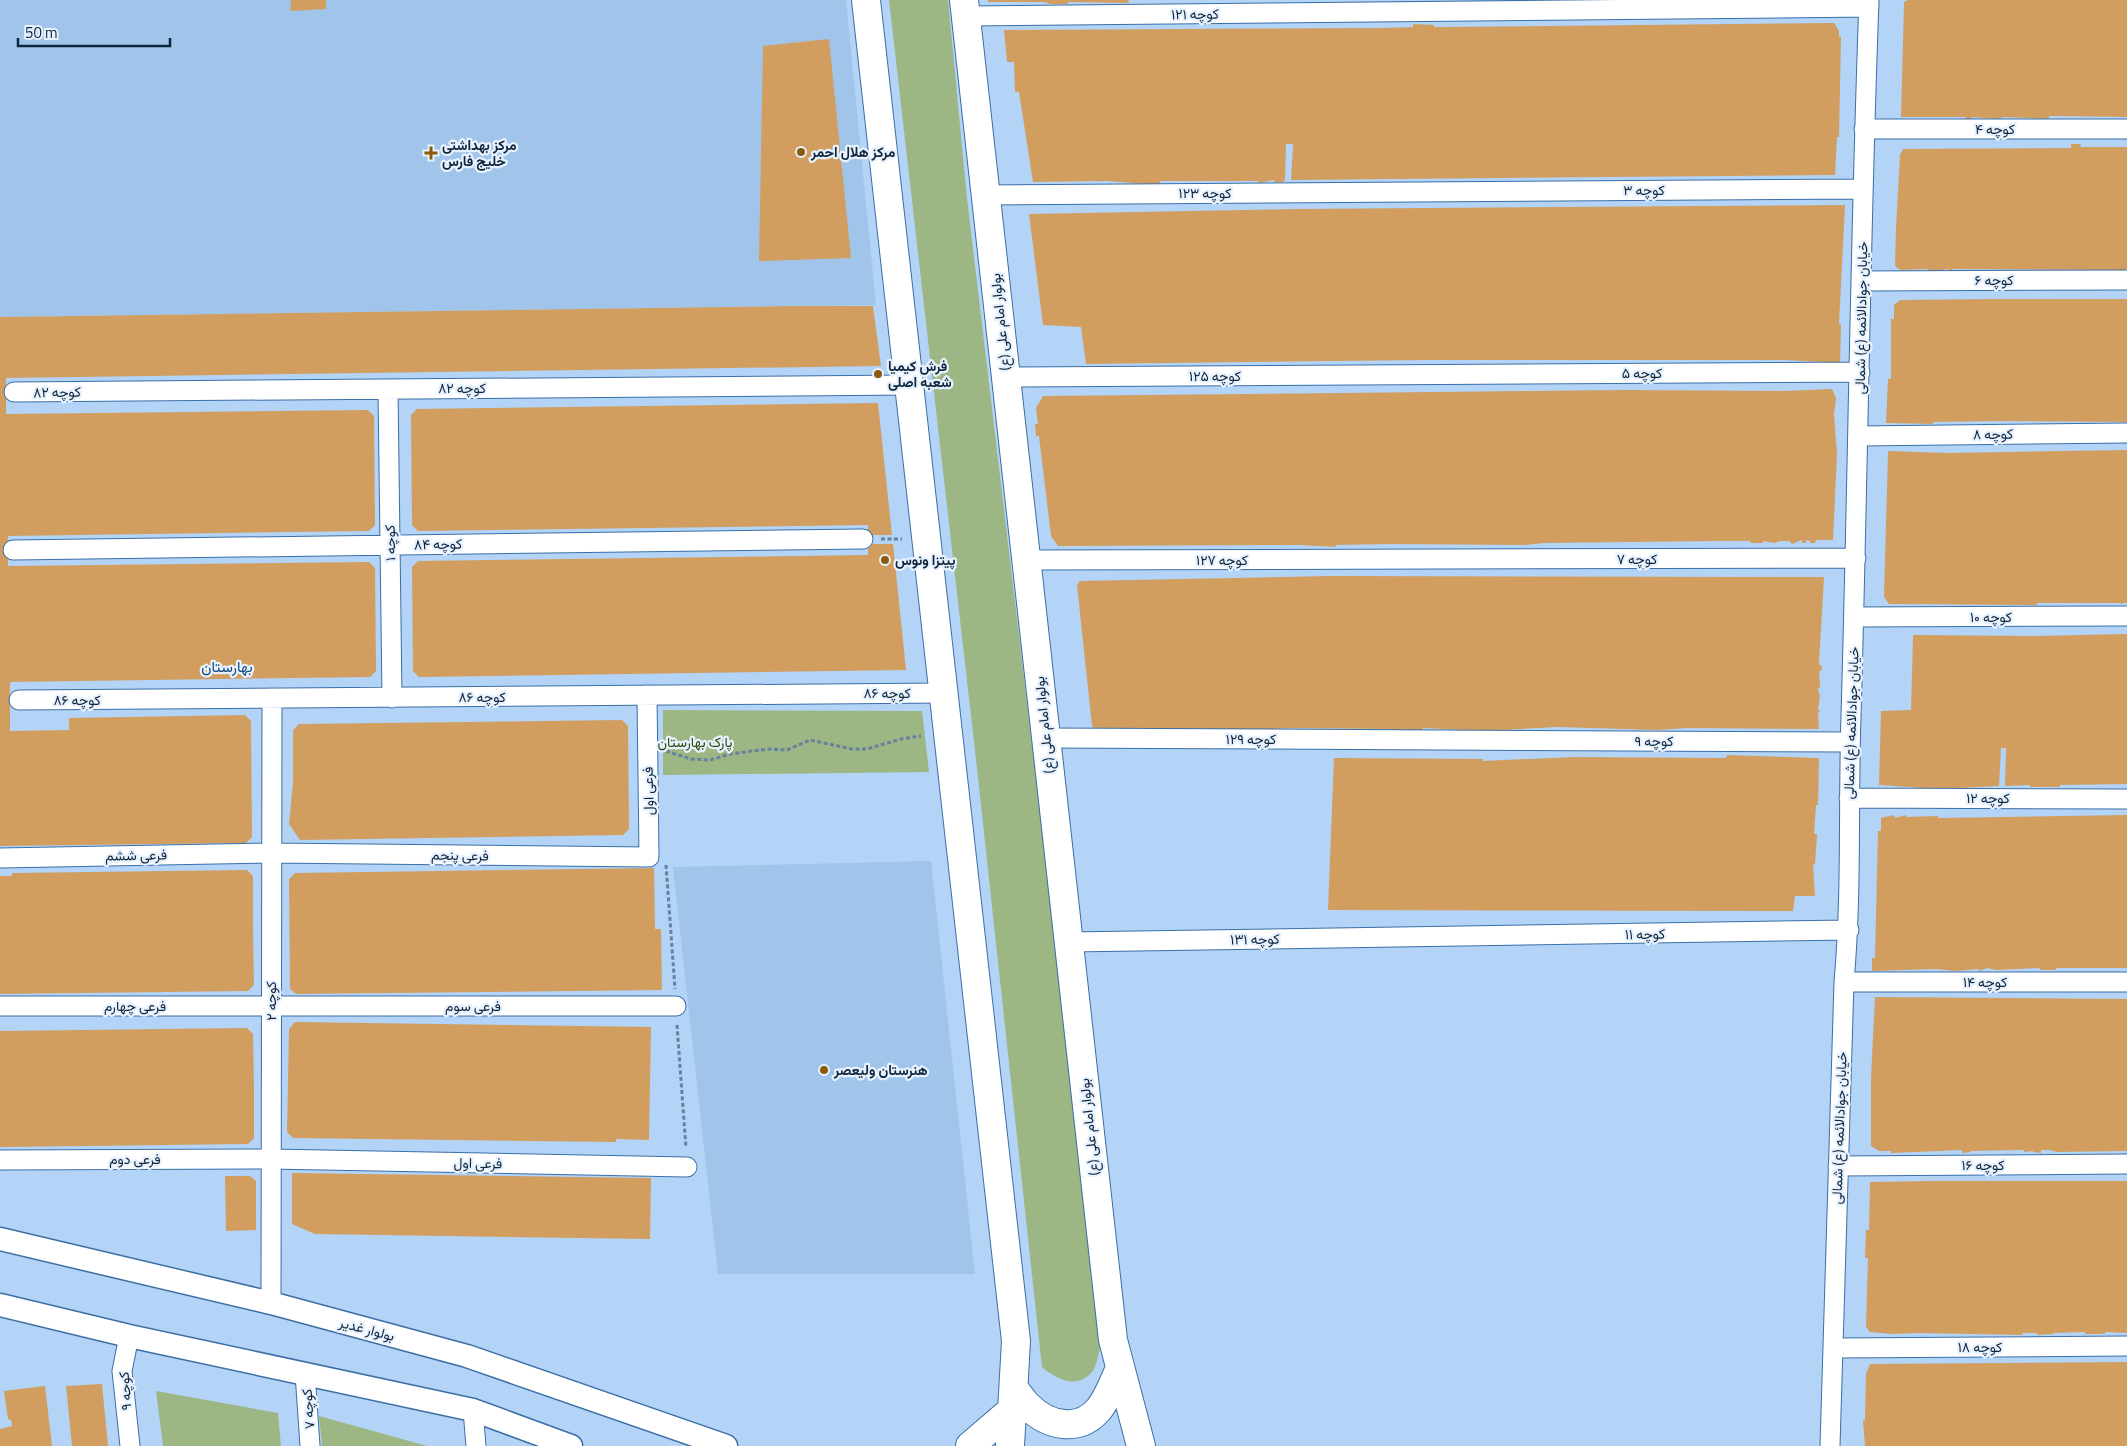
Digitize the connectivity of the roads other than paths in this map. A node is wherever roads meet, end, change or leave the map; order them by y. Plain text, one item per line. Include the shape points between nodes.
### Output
1 (866, 0) edge
2 (1869, 4) edge
3 (965, 8) edge
4 (2127, 128) edge
5 (1864, 129) junction
6 (1863, 189) junction
7 (1425, 192) joint
8 (985, 195) junction
9 (1861, 280) junction
10 (2127, 280) edge
11 (1860, 372) junction
12 (1424, 374) joint
13 (1006, 377) junction
14 (910, 386) junction
15 (388, 389) junction
16 (14, 392) dead end
17 (2127, 433) edge
18 (1859, 436) junction
19 (863, 539) road end
20 (390, 545) junction
21 (13, 550) dead end
22 (1856, 558) junction
23 (1418, 559) joint
24 (1026, 560) junction
25 (2127, 616) edge
26 (1854, 617) junction
27 (944, 693) junction
28 (647, 696) junction
29 (272, 698) junction
30 (392, 698) junction
31 (19, 700) dead end
32 (1046, 738) junction
33 (1457, 740) joint
34 (1850, 742) junction
35 (1849, 798) junction
36 (2127, 799) edge
37 (272, 853) junction
38 (648, 857) joint
39 (0, 858) edge
40 (1849, 930) junction
41 (1442, 937) joint
42 (1069, 942) junction
43 (1844, 982) junction
44 (2127, 982) edge
45 (271, 1005) junction
46 (0, 1006) edge
47 (676, 1006) dead end
48 (270, 1159) junction
49 (0, 1160) edge
50 (2127, 1164) edge
51 (1838, 1166) junction
52 (687, 1167) dead end
53 (0, 1239) edge
54 (271, 1304) junction
55 (0, 1305) edge
56 (129, 1336) junction
57 (2127, 1346) edge
58 (1833, 1348) junction
59 (1120, 1368) junction
60 (305, 1373) junction
61 (1013, 1399) junction
62 (473, 1410) junction
63 (130, 1446) edge
64 (310, 1446) edge
65 (476, 1446) edge
66 (571, 1446) edge
67 (726, 1446) edge
68 (970, 1446) edge
69 (1010, 1446) edge
70 (1141, 1446) edge
71 (1830, 1446) edge

1 - 14 main road
2 - 3 street, کوچه ۱۲۱ via 1424,12
2 - 5 street, خیابان جوادالائمه (ع) شمالی
3 - 8 main road, بولوار امام علی (ع)
4 - 5 street, کوچه ۴
5 - 6 street, خیابان جوادالائمه (ع) شمالی
6 - 7 street, کوچه ۳
6 - 9 street, خیابان جوادالائمه (ع) شمالی
7 - 8 street, کوچه ۱۲۳
8 - 13 main road, بولوار امام علی (ع)
9 - 10 street, کوچه ۶
9 - 11 street, خیابان جوادالائمه (ع) شمالی
11 - 12 street, کوچه ۵
11 - 18 street, خیابان جوادالائمه (ع) شمالی
12 - 13 street, کوچه ۱۲۵
13 - 24 main road, بولوار امام علی (ع)
14 - 15 street, کوچه ۸۲
14 - 27 main road
15 - 16 street, کوچه ۸۲
15 - 20 street, کوچه ۱
17 - 18 street, کوچه ۸
18 - 22 street, خیابان جوادالائمه (ع) شمالی
19 - 20 street, کوچه ۸۴
20 - 21 street, کوچه ۸۴
20 - 30 street, کوچه ۱
22 - 23 street, کوچه ۷
22 - 26 street, خیابان جوادالائمه (ع) شمالی
23 - 24 street, کوچه ۱۲۷
24 - 32 main road, بولوار امام علی (ع)
25 - 26 street, کوچه ۱۰
26 - 34 street, خیابان جوادالائمه (ع) شمالی
27 - 28 street, کوچه ۸۶
27 - 61 main road via 1016,1341
28 - 30 street, کوچه ۸۶
28 - 38 street, فرعی اول
29 - 30 street, کوچه ۸۶
29 - 31 street, کوچه ۸۶
29 - 37 street, کوچه ۲
32 - 33 street, کوچه ۱۲۹
32 - 42 main road, بولوار امام علی (ع)
33 - 34 street, کوچه ۹
34 - 35 street, خیابان جوادالائمه (ع) شمالی
35 - 36 street, کوچه ۱۲
35 - 40 street, خیابان جوادالائمه (ع) شمالی
37 - 38 street, فرعی پنجم
37 - 39 street, فرعی ششم
37 - 45 street, کوچه ۲
40 - 41 street, کوچه ۱۱
40 - 43 street, خیابان جوادالائمه (ع) شمالی
41 - 42 street, کوچه ۱۳۱
42 - 59 main road, بولوار امام علی (ع) via 1113,1340
43 - 44 street, کوچه ۱۴
43 - 51 street, خیابان جوادالائمه (ع) شمالی
45 - 46 street, فرعی چهارم
45 - 47 street, فرعی سوم
45 - 48 street, کوچه ۲
48 - 49 street, فرعی دوم
48 - 52 street, فرعی اول
48 - 54 street, کوچه ۲
50 - 51 street, کوچه ۱۶
51 - 58 street, خیابان جوادالائمه (ع) شمالی
53 - 54 street, بولوار غدیر
54 - 67 street, بولوار غدیر via 467,1356
55 - 56 street
56 - 60 street
56 - 63 street, کوچه ۹ via 122,1372
57 - 58 street, کوچه ۱۸
58 - 71 street, خیابان جوادالائمه (ع) شمالی
59 - 61 main road via 1099,1409 1083,1423 1050,1422
59 - 70 main road, بولوار امام علی (ع)
60 - 62 street
60 - 64 street, کوچه ۷
61 - 68 main road
61 - 69 main road
62 - 65 street
62 - 66 street

